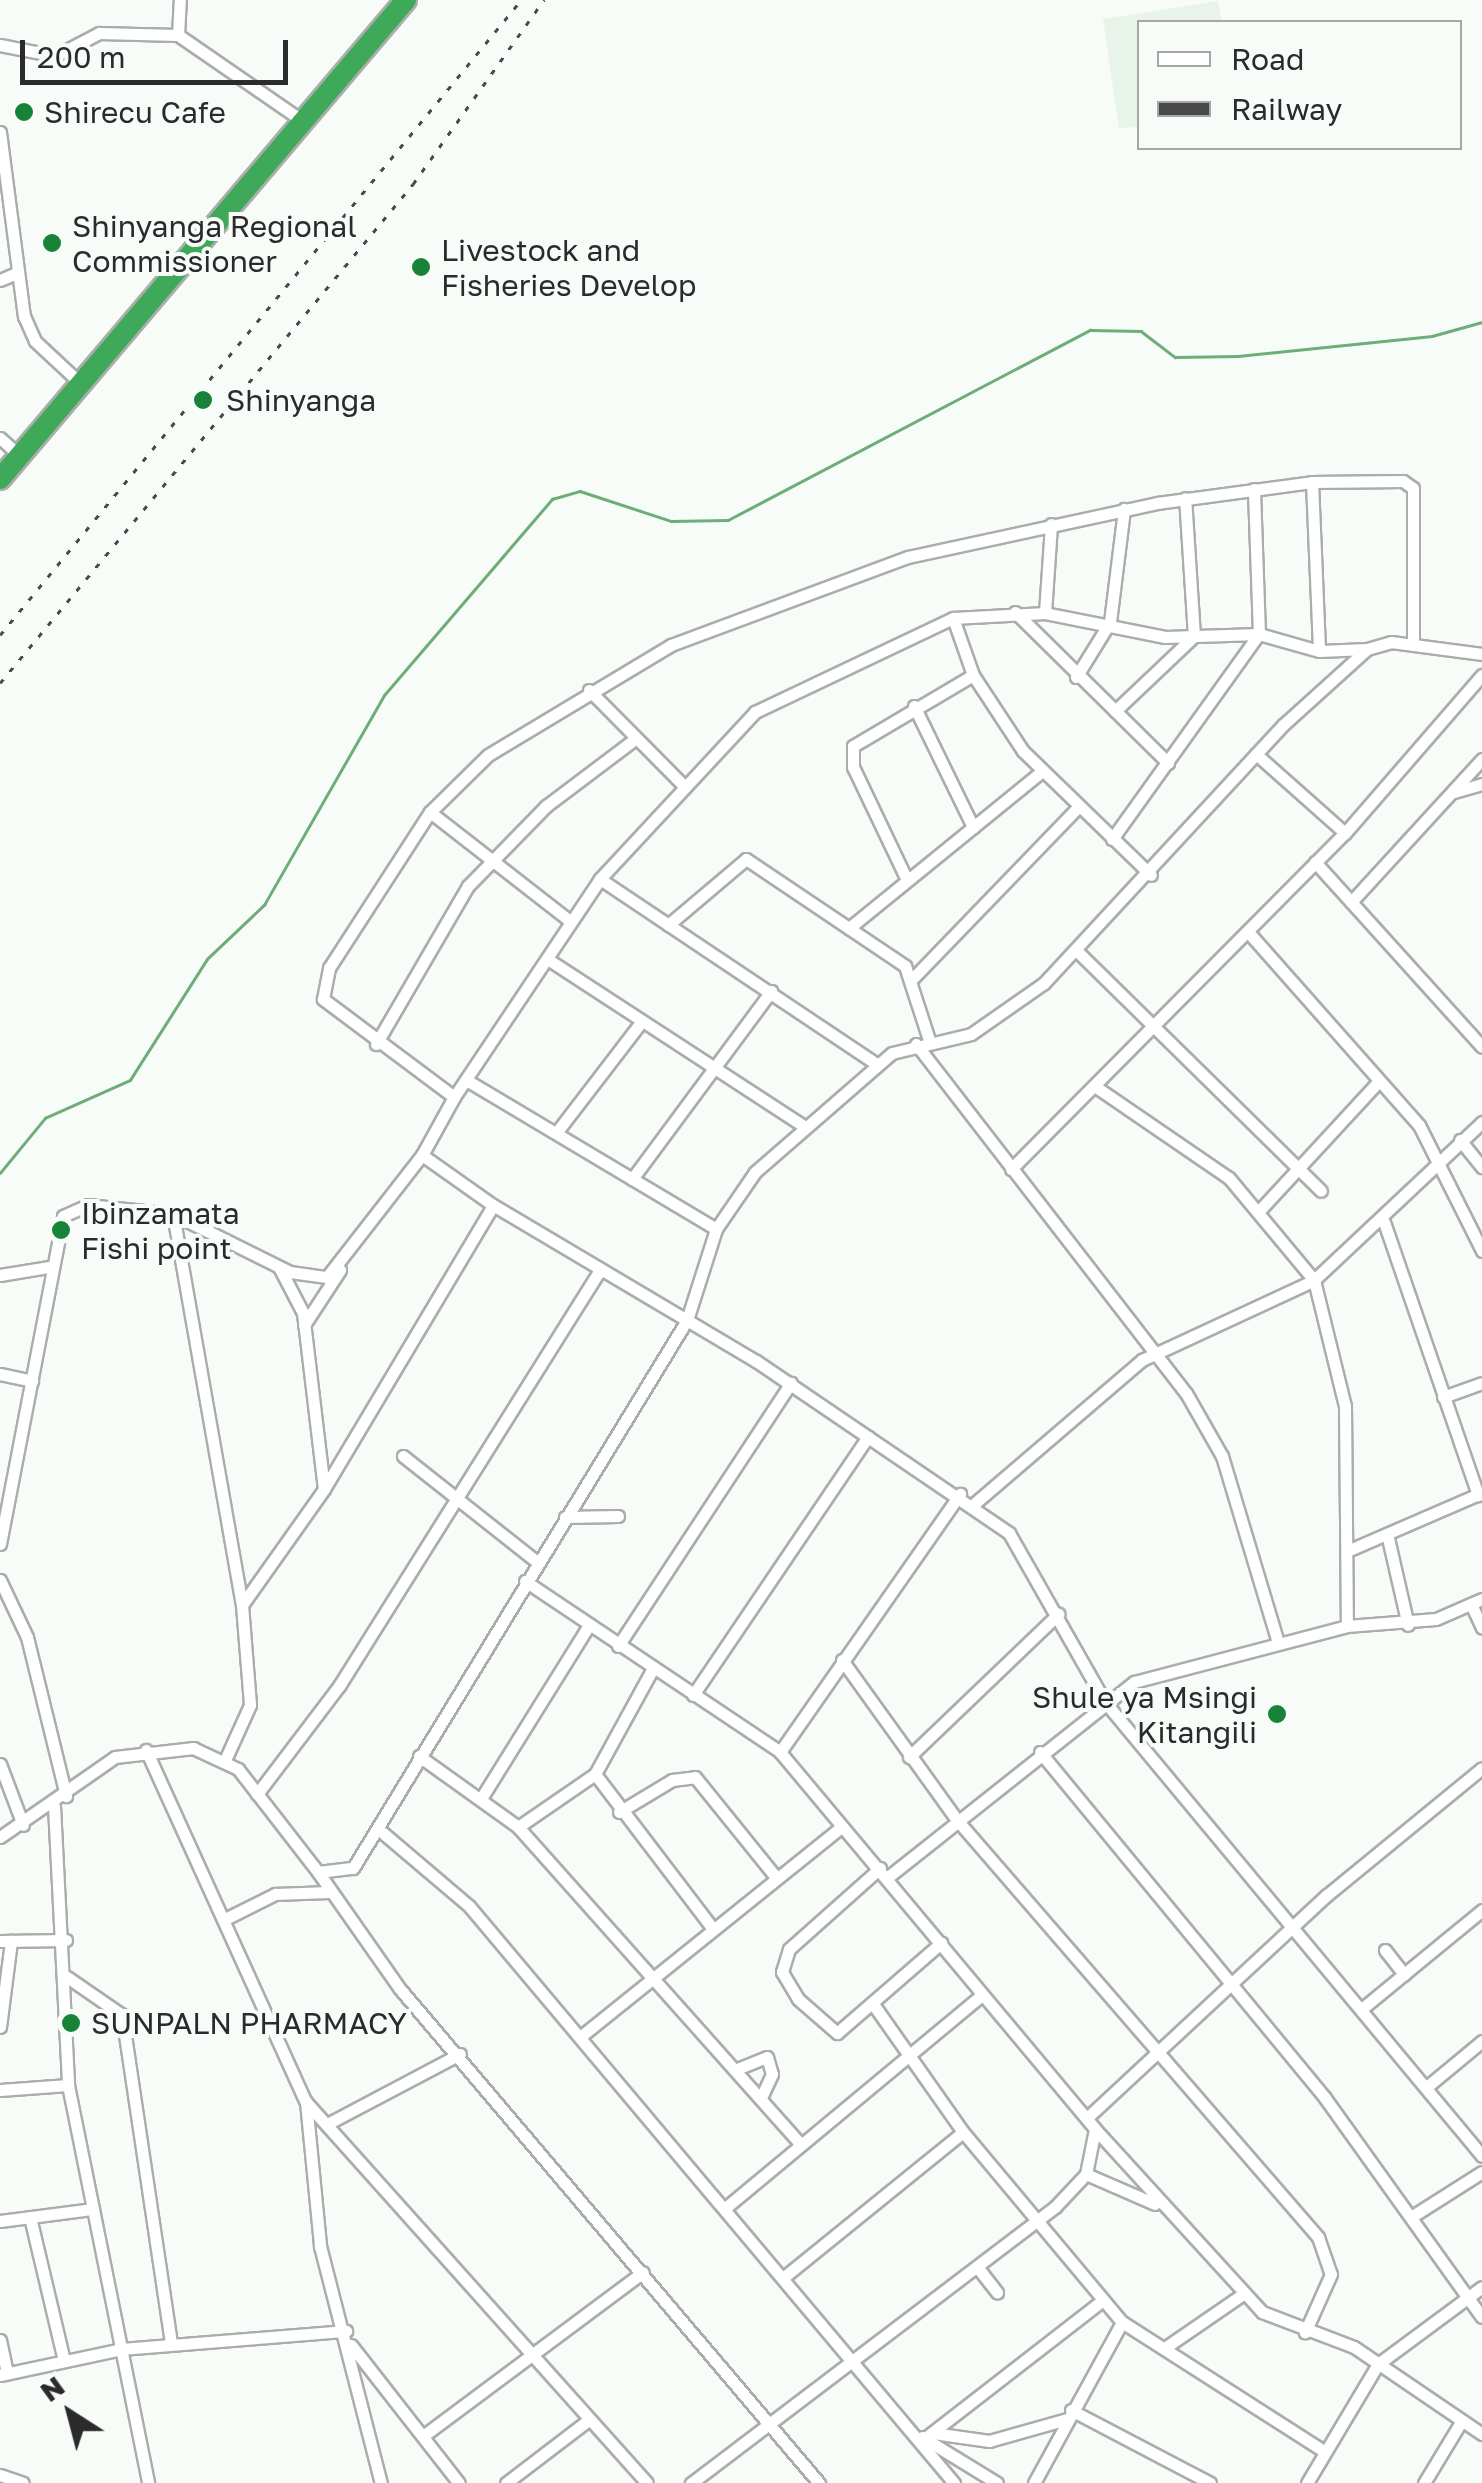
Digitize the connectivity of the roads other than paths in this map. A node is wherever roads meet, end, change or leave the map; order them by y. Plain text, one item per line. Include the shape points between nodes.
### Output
1 (180, 0) edge
2 (406, 0) edge
3 (178, 35) junction
4 (0, 45) edge
5 (302, 120) junction
6 (0, 132) edge
7 (14, 274) junction
8 (0, 280) edge
9 (80, 383) junction
10 (0, 438) edge
11 (20, 456) junction
12 (0, 479) edge
13 (1312, 482) junction
14 (1254, 489) junction
15 (1186, 498) junction
16 (1124, 509) junction
17 (1052, 524) junction
18 (1016, 612) junction
19 (1045, 613) junction
20 (953, 618) junction
21 (1110, 622) junction
22 (1259, 634) junction
23 (1194, 636) junction
24 (1413, 644) junction
25 (1367, 649) junction
26 (1319, 651) junction
27 (1482, 654) edge
28 (973, 675) junction
29 (1482, 675) edge
30 (1076, 677) junction
31 (589, 690) junction
32 (914, 706) junction
33 (1115, 710) junction
34 (634, 738) junction
35 (1256, 754) junction
36 (1482, 759) edge
37 (1168, 763) junction
38 (1041, 772) junction
39 (1482, 784) edge
40 (685, 787) junction
41 (1450, 794) junction
42 (1078, 807) junction
43 (430, 812) junction
44 (974, 827) junction
45 (1345, 833) junction
46 (1112, 839) junction
47 (492, 860) junction
48 (1315, 862) junction
49 (1152, 875) junction
50 (906, 878) junction
51 (600, 879) junction
52 (1351, 902) junction
53 (570, 921) junction
54 (668, 926) junction
55 (849, 928) junction
56 (1249, 933) junction
57 (1079, 953) junction
58 (549, 960) junction
59 (914, 977) junction
60 (771, 991) junction
61 (638, 1026) junction
62 (1156, 1026) junction
63 (930, 1043) junction
64 (376, 1044) junction
65 (916, 1044) junction
66 (1482, 1047) edge
67 (876, 1064) junction
68 (712, 1072) junction
69 (1379, 1081) junction
70 (468, 1082) junction
71 (1096, 1087) junction
72 (454, 1097) junction
73 (1482, 1122) edge
74 (805, 1127) junction
75 (556, 1133) junction
76 (1460, 1140) junction
77 (422, 1155) junction
78 (1443, 1158) junction
79 (1301, 1166) junction
80 (1482, 1167) edge
81 (1011, 1169) junction
82 (632, 1179) junction
83 (1321, 1191) dead end
84 (493, 1205) junction
85 (1258, 1212) junction
86 (173, 1214) junction
87 (1384, 1222) junction
88 (716, 1229) junction
89 (1482, 1250) edge
90 (279, 1266) junction
91 (49, 1267) junction
92 (340, 1270) junction
93 (601, 1270) junction
94 (0, 1275) edge
95 (1314, 1280) junction
96 (687, 1320) junction
97 (304, 1325) junction
98 (1155, 1352) junction
99 (0, 1374) edge
100 (32, 1381) junction
101 (791, 1383) junction
102 (1482, 1383) edge
103 (1444, 1397) junction
104 (868, 1437) junction
105 (403, 1456) dead end
106 (324, 1489) junction
107 (960, 1494) junction
108 (1480, 1494) edge
109 (454, 1503) junction
110 (974, 1503) junction
111 (618, 1516) dead end
112 (565, 1517) junction
113 (1388, 1538) junction
114 (0, 1544) edge
115 (1347, 1551) junction
116 (537, 1562) junction
117 (0, 1580) edge
118 (525, 1581) junction
119 (1477, 1602) edge
120 (242, 1605) junction
121 (1058, 1614) junction
122 (589, 1625) junction
123 (1408, 1625) junction
124 (1347, 1626) junction
125 (1482, 1628) edge
126 (1278, 1643) junction
127 (618, 1646) junction
128 (842, 1660) junction
129 (652, 1670) junction
130 (693, 1695) junction
131 (1106, 1702) junction
132 (146, 1750) junction
133 (780, 1752) junction
134 (1040, 1752) junction
135 (419, 1756) junction
136 (909, 1757) junction
137 (226, 1758) junction
138 (0, 1764) edge
139 (1482, 1768) edge
140 (595, 1774) junction
141 (257, 1794) junction
142 (66, 1796) junction
143 (482, 1797) junction
144 (54, 1806) junction
145 (619, 1812) junction
146 (957, 1820) junction
147 (23, 1826) junction
148 (518, 1826) junction
149 (842, 1826) junction
150 (383, 1833) junction
151 (0, 1837) edge
152 (318, 1872) junction
153 (884, 1872) junction
154 (774, 1875) junction
155 (328, 1892) junction
156 (1482, 1910) edge
157 (227, 1918) junction
158 (711, 1926) junction
159 (1294, 1927) junction
160 (66, 1940) junction
161 (6, 1941) edge
162 (941, 1944) junction
163 (1385, 1950) dead end
164 (1404, 1974) junction
165 (6, 1976) edge
166 (650, 1976) junction
167 (67, 1978) junction
168 (1232, 1989) junction
169 (982, 1994) junction
170 (873, 2004) junction
171 (1364, 2007) junction
172 (0, 2027) edge
173 (580, 2037) junction
174 (1482, 2040) edge
175 (1163, 2050) junction
176 (460, 2054) junction
177 (908, 2056) junction
178 (737, 2069) junction
179 (68, 2085) junction
180 (1429, 2085) junction
181 (0, 2090) edge
182 (761, 2098) junction
183 (306, 2102) junction
184 (1090, 2114) junction
185 (330, 2123) junction
186 (1096, 2130) junction
187 (963, 2132) junction
188 (800, 2143) junction
189 (1482, 2156) edge
190 (1482, 2172) edge
191 (1086, 2174) junction
192 (1158, 2205) junction
193 (93, 2209) junction
194 (724, 2209) junction
195 (30, 2217) junction
196 (1411, 2217) junction
197 (1041, 2218) junction
198 (0, 2221) edge
199 (978, 2268) junction
200 (643, 2272) junction
201 (784, 2277) junction
202 (1482, 2287) edge
203 (997, 2292) dead end
204 (1243, 2294) junction
205 (1468, 2298) junction
206 (1103, 2300) junction
207 (1482, 2316) edge
208 (1122, 2322) junction
209 (1305, 2332) junction
210 (347, 2337) junction
211 (0, 2340) edge
212 (171, 2344) junction
213 (1166, 2347) junction
214 (120, 2349) junction
215 (532, 2351) junction
216 (854, 2356) junction
217 (64, 2361) junction
218 (1378, 2364) junction
219 (4, 2374) edge
220 (1069, 2415) junction
221 (588, 2421) junction
222 (767, 2422) junction
223 (1461, 2422) junction
224 (1482, 2434) edge
225 (924, 2435) junction
226 (423, 2436) junction
227 (1325, 2452) junction
228 (0, 2475) edge
229 (378, 2482) edge
230 (24, 2483) edge
231 (148, 2483) edge
232 (459, 2483) edge
233 (506, 2483) edge
234 (648, 2483) edge
235 (690, 2483) edge
236 (819, 2483) edge
237 (954, 2483) edge
238 (997, 2483) edge
239 (1034, 2483) edge
240 (1210, 2483) edge
241 (1307, 2483) edge
242 (1424, 2483) edge

1 - 3 street
2 - 5 highway
3 - 4 street via 99,33 53,56
3 - 5 street
5 - 9 highway
6 - 7 street
7 - 8 street
7 - 9 street via 35,342
9 - 11 highway
10 - 11 street
11 - 12 highway
13 - 14 street
13 - 24 street via 1411,483
13 - 26 street
14 - 15 street
14 - 22 street
15 - 16 street
15 - 23 street
16 - 17 street
16 - 21 street
17 - 19 street
17 - 31 street via 872,569 670,646
18 - 19 street
18 - 20 street
18 - 30 street
19 - 21 street
20 - 28 street
20 - 40 street via 755,712
21 - 23 street
21 - 30 street
22 - 23 street
22 - 26 street
22 - 37 street
23 - 33 street
24 - 25 street
24 - 27 street
25 - 26 street
25 - 35 street
28 - 32 street
28 - 38 street
29 - 45 street
30 - 33 street
31 - 34 street
31 - 43 street via 488,756
32 - 44 street
32 - 50 street via 866,732 851,754
33 - 37 street
34 - 40 street
34 - 47 street
35 - 45 street
35 - 49 street
36 - 41 street
37 - 46 street
38 - 42 street
38 - 44 street
39 - 41 street
40 - 51 street
41 - 52 street
42 - 46 street
42 - 59 street
43 - 47 street
43 - 64 street via 320,985 332,1011
44 - 50 street
45 - 48 street
46 - 49 street
47 - 53 street
47 - 64 street
48 - 52 street
48 - 56 street
49 - 57 street
50 - 55 street
51 - 53 street
51 - 54 street
52 - 66 street
53 - 58 street
54 - 55 street via 741,858
54 - 60 street
55 - 59 street
56 - 62 street
56 - 69 street
57 - 62 street
57 - 63 street via 990,1023
58 - 61 street
58 - 70 street
59 - 63 street
60 - 67 street
60 - 68 street
61 - 68 street
61 - 75 street
62 - 71 street
62 - 79 street
63 - 65 street
64 - 72 street
65 - 67 street
65 - 81 street
67 - 74 street
68 - 74 street
68 - 82 street
69 - 78 street
69 - 79 street
70 - 72 street
70 - 75 street
71 - 81 street
71 - 85 street via 1216,1168
72 - 77 street
73 - 76 street
74 - 88 street via 737,1192
75 - 82 street
76 - 78 street
76 - 80 street
77 - 84 street
77 - 92 street
78 - 87 street
78 - 89 street
79 - 83 street
79 - 85 street
81 - 98 street
82 - 88 street
84 - 93 street
84 - 106 street
85 - 95 street
86 - 90 street
86 - 91 street via 71,1209
86 - 120 street
87 - 95 street
87 - 103 street
88 - 96 street
90 - 92 street via 316,1278
90 - 97 street
91 - 94 street
91 - 100 street
92 - 97 street
93 - 96 street
93 - 109 street
95 - 98 street
95 - 115 street via 1345,1406
96 - 101 street
96 - 112 street
97 - 106 street
98 - 110 street
98 - 126 street via 1222,1456
99 - 100 street
100 - 114 street
101 - 104 street
101 - 127 street
102 - 103 street
103 - 108 street
104 - 107 street
104 - 130 street
105 - 109 street
106 - 120 street
107 - 110 street
107 - 128 street
108 - 113 street
109 - 116 street
109 - 141 street via 340,1686
110 - 121 street via 1019,1546
111 - 112 street
112 - 116 street
113 - 115 street
113 - 123 street
115 - 124 street
116 - 118 street
117 - 142 street via 27,1637
118 - 122 street
118 - 135 street
119 - 123 street
119 - 125 street
120 - 137 street via 250,1705
121 - 131 street
121 - 136 street
122 - 127 street
122 - 143 street
123 - 124 street
124 - 126 street
126 - 131 street via 1170,1667
127 - 129 street
128 - 133 street
128 - 136 street
129 - 130 street
129 - 140 street
130 - 133 street
131 - 134 street
131 - 159 street
132 - 137 street
132 - 142 street via 106,1762
132 - 157 street
133 - 149 street
134 - 146 street
134 - 168 street
135 - 143 street
135 - 150 street
136 - 146 street
137 - 141 street
138 - 147 street
139 - 159 street
140 - 145 street
140 - 148 street
141 - 152 street
142 - 144 street
143 - 148 street
144 - 147 street
144 - 160 street
145 - 154 street via 672,1780 695,1777
145 - 158 street
146 - 153 street
146 - 175 street
147 - 151 street
148 - 166 street
149 - 153 street
149 - 154 street
150 - 152 street via 354,1868
150 - 173 street via 459,1896
152 - 155 street
153 - 162 street
153 - 170 street via 789,1948 782,1972 834,2033
154 - 158 street
155 - 157 street via 275,1894
155 - 176 street
156 - 164 street
157 - 183 street
158 - 166 street
159 - 168 street
159 - 171 street
160 - 161 street
160 - 167 street
161 - 165 street
162 - 169 street
162 - 170 street
163 - 164 street
164 - 171 street
165 - 172 street
166 - 173 street
166 - 178 street
167 - 179 street
167 - 212 street via 122,2015
168 - 175 street
168 - 196 street
169 - 177 street
169 - 184 street
170 - 177 street
171 - 180 street
173 - 194 street
174 - 180 street
175 - 184 street
175 - 209 street via 1328,2254 1326,2289
176 - 185 street
176 - 200 street
177 - 187 street
177 - 188 street
178 - 182 street
178 - 182 street via 766,2055 772,2074
179 - 181 street
179 - 193 street
180 - 189 street
182 - 188 street
183 - 185 street
183 - 210 street via 320,2246
184 - 186 street
185 - 215 street
186 - 191 street
186 - 192 street
187 - 197 street
187 - 201 street
188 - 194 street
190 - 196 street
191 - 192 street
191 - 197 street
192 - 204 street
193 - 195 street
193 - 214 street
194 - 201 street
195 - 198 street
195 - 217 street
196 - 205 street
197 - 199 street
197 - 206 street
199 - 203 street
199 - 216 street
200 - 215 street
200 - 222 street
201 - 216 street
202 - 205 street
204 - 209 street via 1272,2320
204 - 213 street
205 - 207 street
205 - 218 street
206 - 208 street
206 - 225 street
208 - 213 street
208 - 220 street
209 - 218 street
210 - 212 street
210 - 226 street
210 - 229 street
211 - 219 street
212 - 214 street
213 - 227 street
214 - 217 street
214 - 231 street
215 - 221 street
215 - 226 street
216 - 222 street
216 - 225 street
217 - 219 street
218 - 223 street
218 - 227 street
220 - 225 street via 989,2441
220 - 239 street
220 - 240 street
221 - 233 street
221 - 234 street
222 - 235 street
222 - 236 street
223 - 224 street
223 - 242 street
225 - 237 street
225 - 238 street
226 - 232 street
227 - 241 street
228 - 230 street

